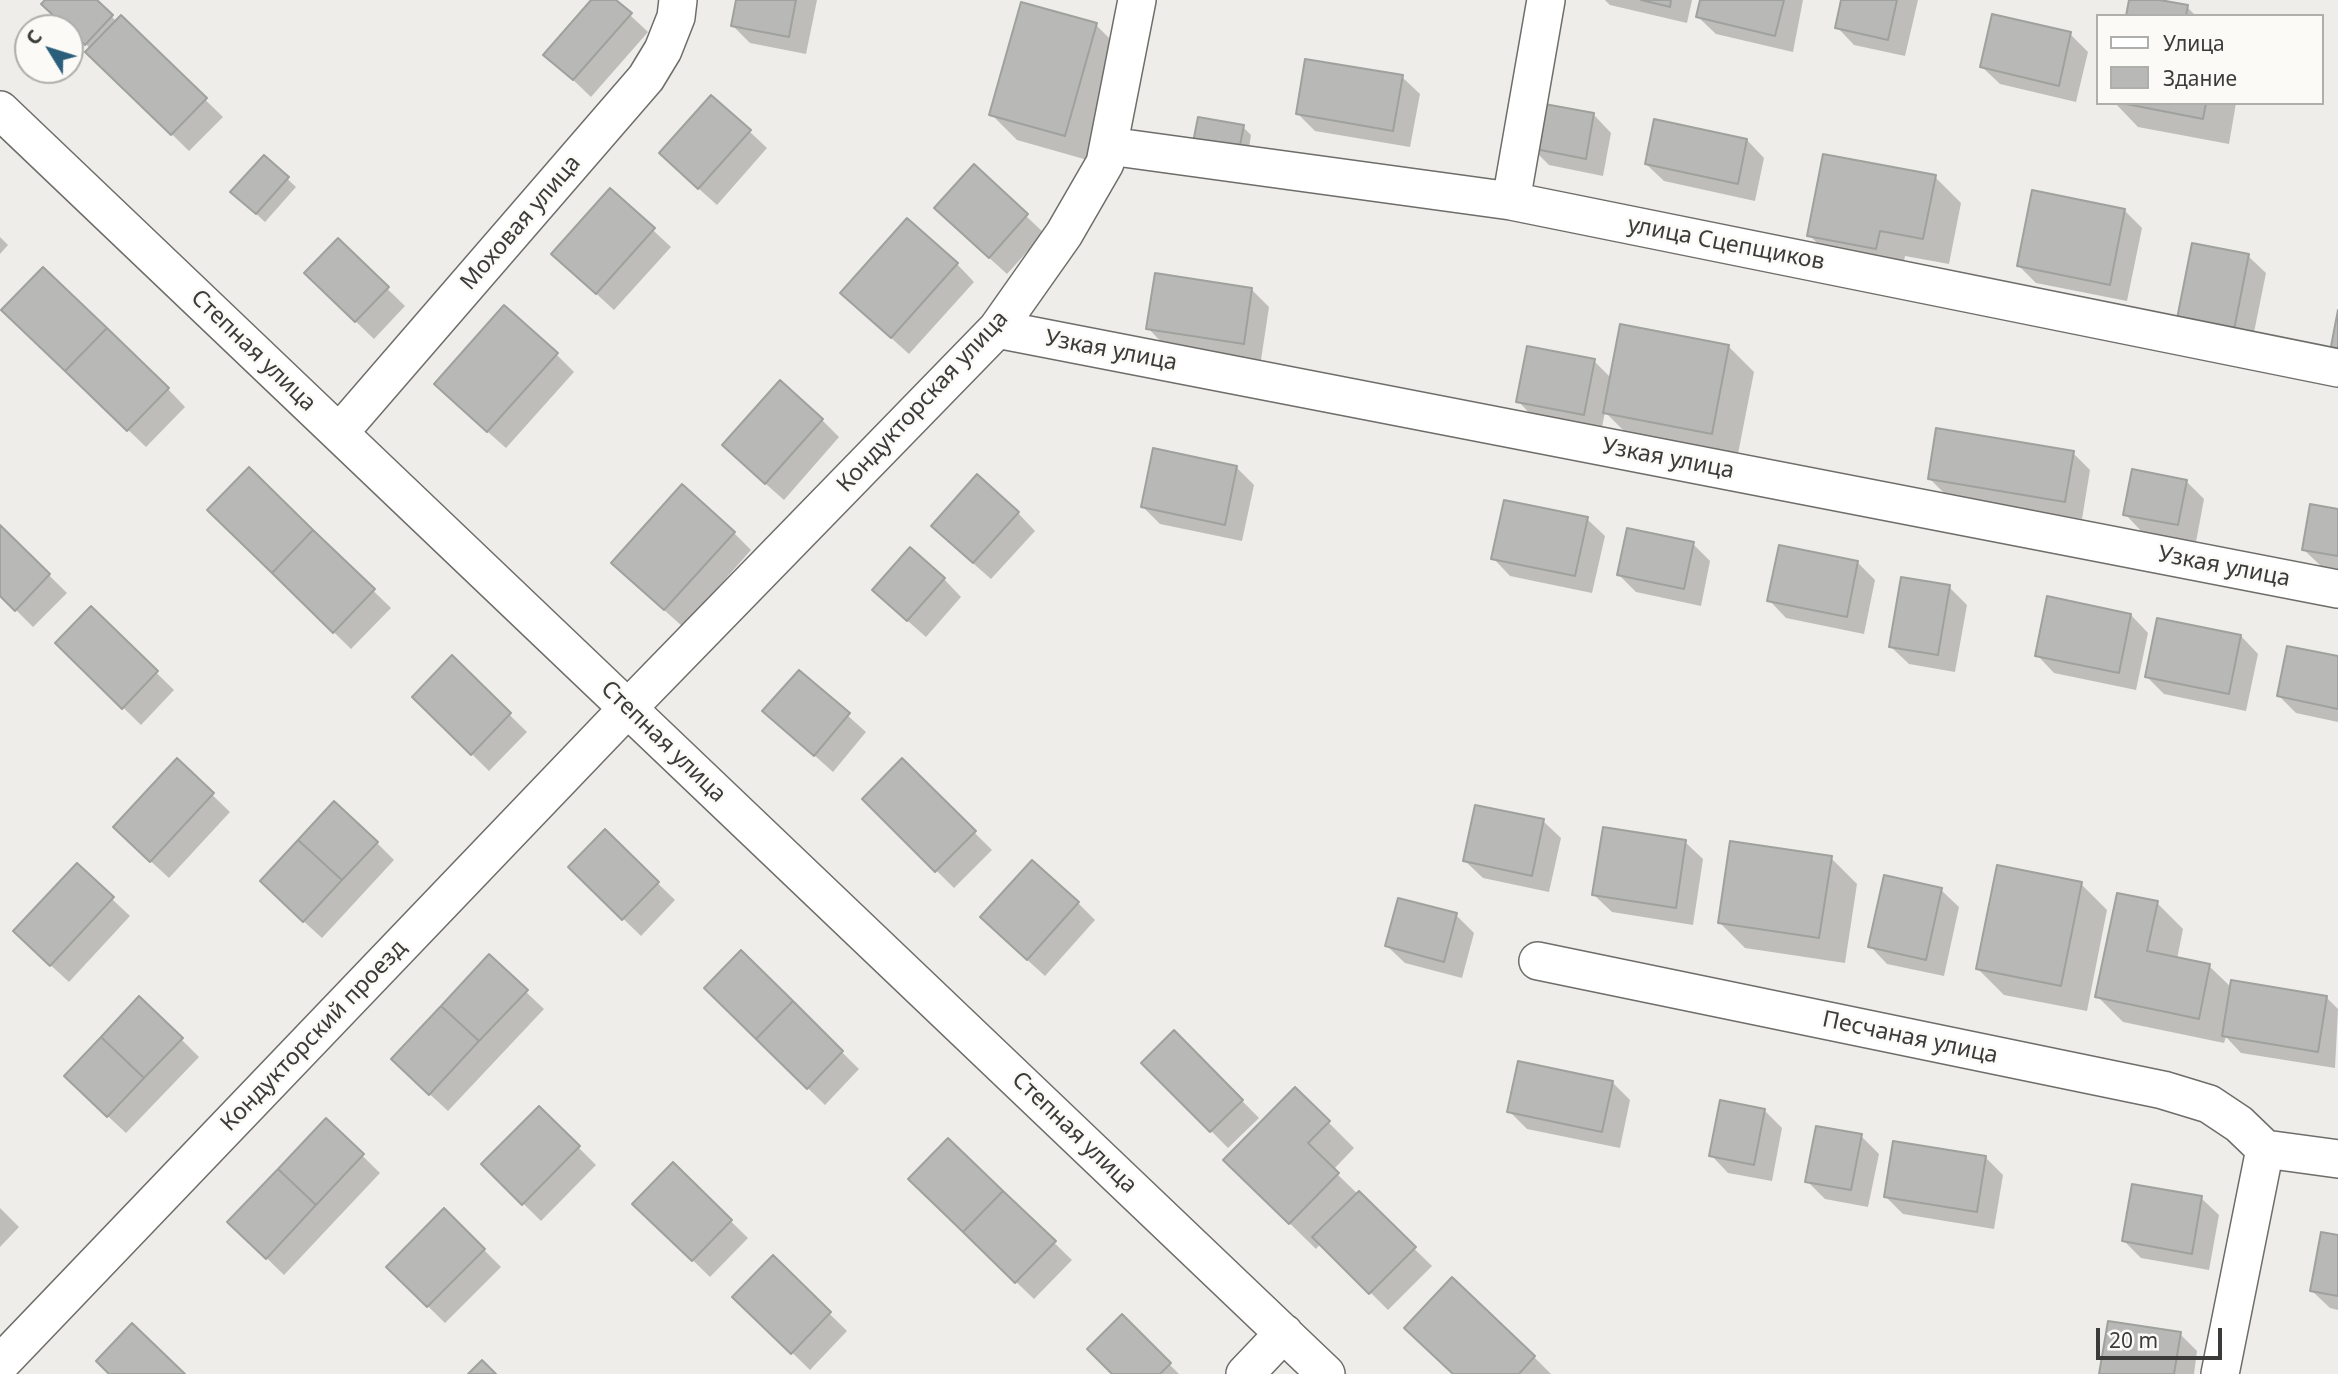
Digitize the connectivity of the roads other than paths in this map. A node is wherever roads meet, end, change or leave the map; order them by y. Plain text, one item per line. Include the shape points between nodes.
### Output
1 (678, 0) edge
2 (1137, 0) edge
3 (1546, 0) edge
4 (0, 110) edge
5 (1109, 146) junction
6 (1511, 201) junction
7 (997, 329) junction
8 (2338, 368) edge
9 (339, 433) junction
10 (2338, 589) edge
11 (628, 708) junction
12 (1538, 961) dead end
13 (2265, 1149) junction
14 (2338, 1159) edge
15 (1284, 1333) junction
16 (0, 1364) edge
17 (1245, 1374) edge
18 (1326, 1374) edge
19 (2220, 1374) edge

1 - 9 street, Моховая улица via 663,50 646,78
2 - 5 street, Кондукторская улица
3 - 6 street
4 - 9 street, Степная улица
5 - 6 street, улица Сцепщиков
5 - 7 street, Кондукторская улица via 1105,163 1064,234
6 - 8 street, улица Сцепщиков
7 - 10 street, Узкая улица
7 - 11 street, Кондукторская улица
9 - 11 street, Степная улица
11 - 15 street, Степная улица
11 - 16 street, Кондукторский проезд
12 - 13 street, Песчаная улица via 2163,1090 2209,1104
13 - 14 street
13 - 19 street
15 - 17 street
15 - 18 street, Степная улица

